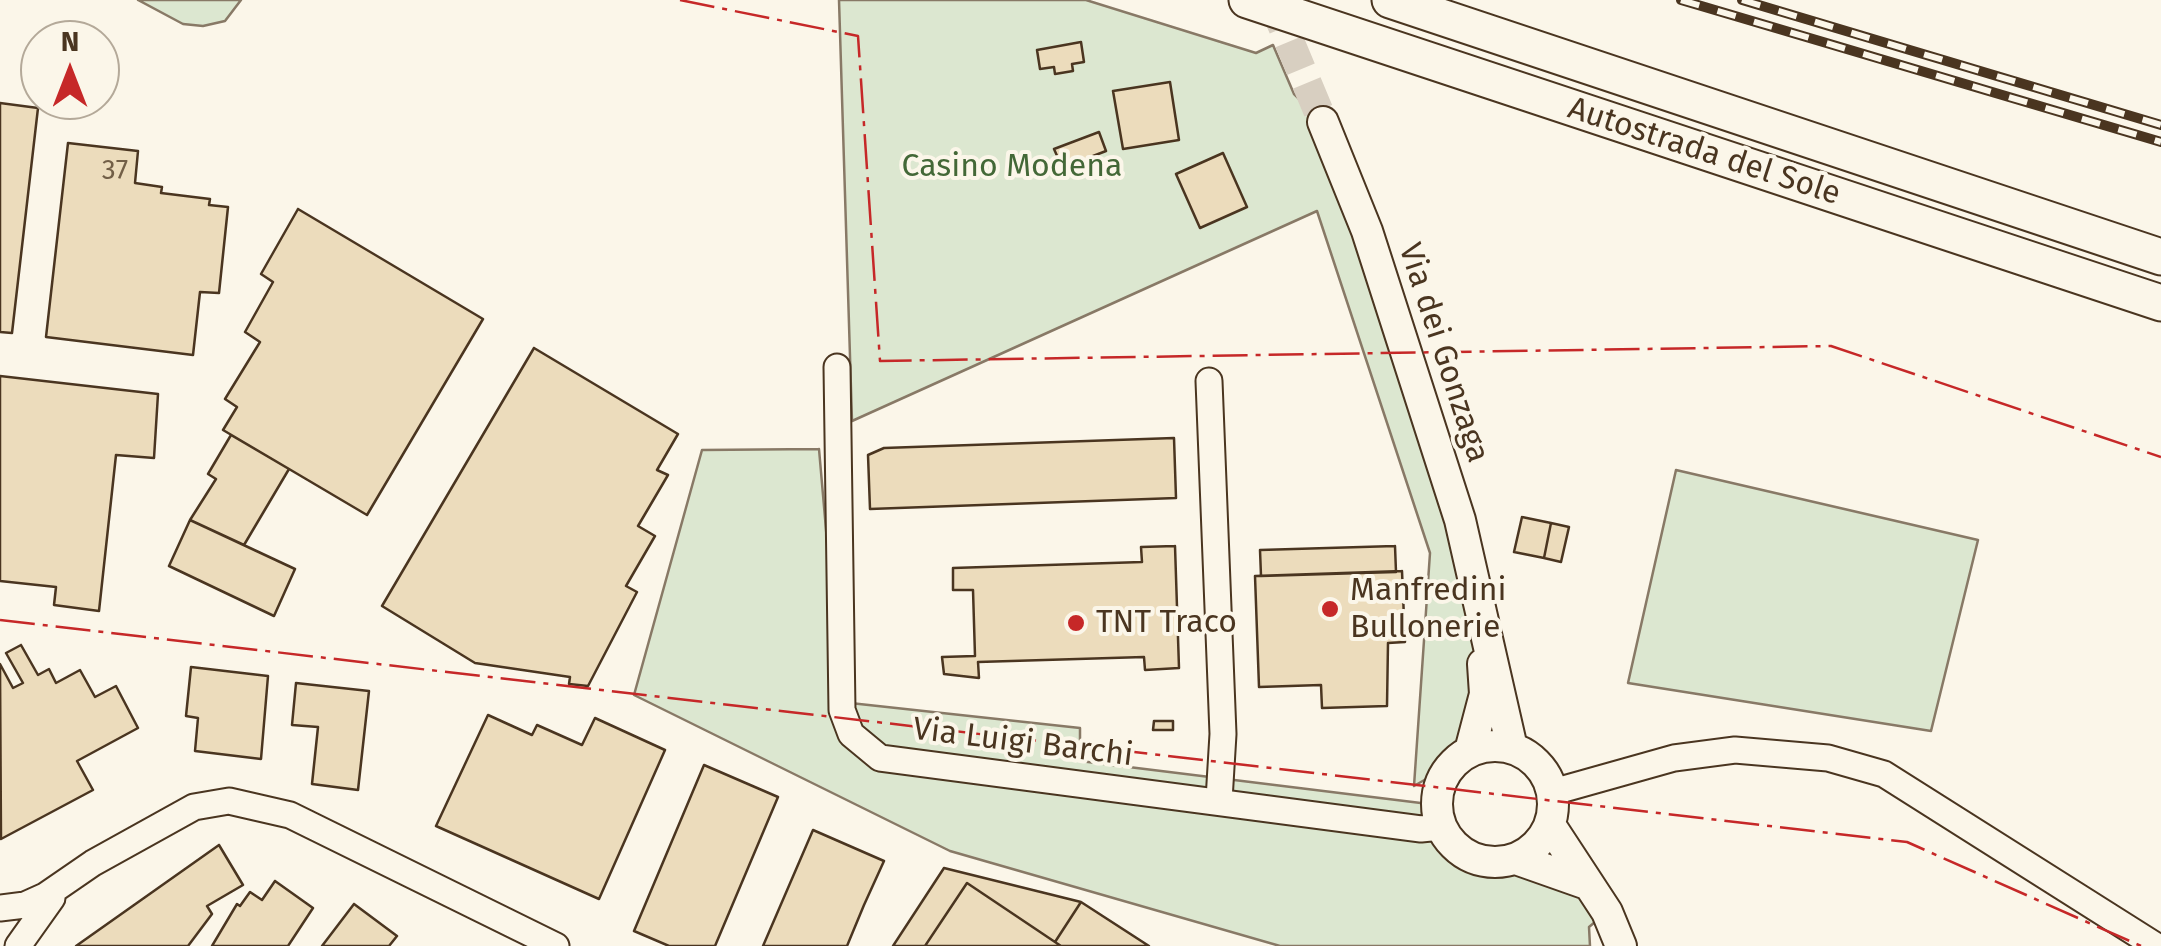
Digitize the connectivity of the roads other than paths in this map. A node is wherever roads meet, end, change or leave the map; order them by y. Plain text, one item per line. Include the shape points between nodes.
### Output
1 (1247, 0) edge
2 (1390, 0) edge
3 (1324, 122) tunnel mouth
4 (2161, 257) edge
5 (2161, 304) edge
6 (837, 368) dead end
7 (1209, 382) dead end
8 (1479, 611) junction
9 (1512, 748) junction
10 (1470, 751) junction
11 (1553, 792) junction
12 (1219, 800) junction
13 (1550, 825) junction
14 (1441, 827) junction
15 (1516, 859) junction
16 (66, 883) junction
17 (1588, 884) junction
18 (0, 908) edge
19 (18, 946) edge
20 (556, 946) edge
21 (1621, 946) edge
22 (2156, 946) edge

1 - 5 highway, Autostrada del Sole
2 - 4 highway, Autostrada del Sole
3 - 8 main road, Via dei Gonzaga via 1367,231 1460,520
6 - 12 street, Via Luigi Barchi via 842,710 851,734 880,758 908,765
7 - 12 street via 1223,734
8 - 9 main road, Via dei Gonzaga
8 - 10 main road, Via dei Gonzaga via 1485,694
9 - 10 main road
9 - 11 main road via 1529,756
10 - 14 main road, Via dei Gonzaga via 1440,784
11 - 13 main road
11 - 22 street via 1674,758 1735,750 1828,758 1884,774
12 - 14 street, Via Luigi Barchi
13 - 15 main road
13 - 17 main road
14 - 15 main road via 1459,850 1487,862
15 - 17 main road
16 - 18 street via 25,906
16 - 19 street
16 - 20 street via 194,807 240,802 290,816
17 - 21 main road

